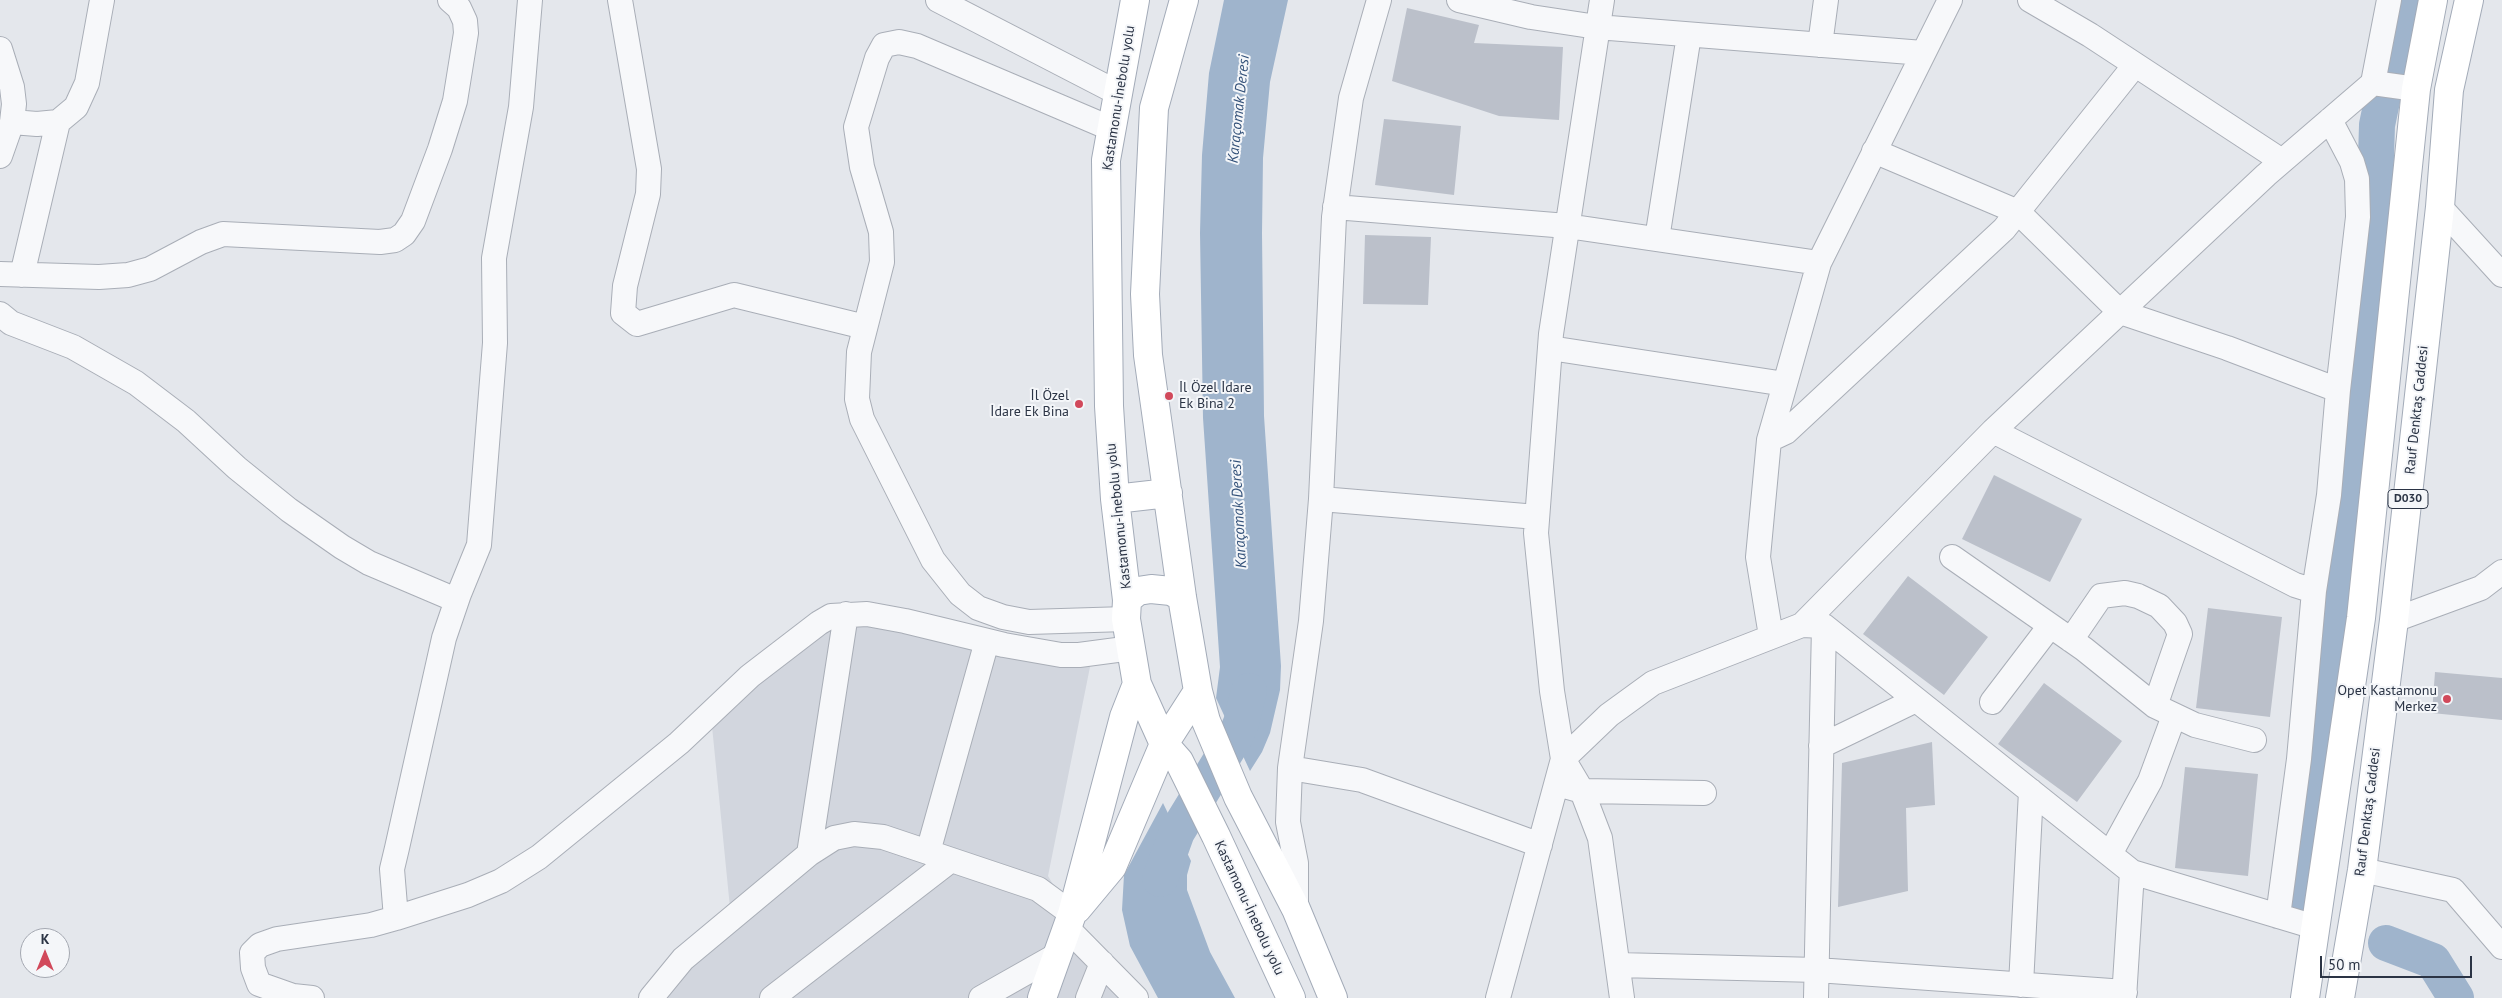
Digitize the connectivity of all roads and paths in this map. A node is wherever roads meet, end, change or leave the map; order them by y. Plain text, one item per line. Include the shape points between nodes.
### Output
1 (102, 0) edge
2 (450, 0) edge
3 (530, 0) edge
4 (620, 0) edge
5 (1135, 0) edge
6 (1184, 0) edge
7 (1379, 0) edge
8 (1459, 0) edge
9 (1602, 0) edge
10 (1826, 0) edge
11 (1950, 0) edge
12 (2030, 0) edge
13 (2389, 0) edge
14 (2434, 0) edge
15 (2469, 0) edge
16 (953, 3) edge
17 (1597, 28) junction
18 (1689, 35) junction
19 (1820, 45) junction
20 (0, 49) edge
21 (1923, 53) junction
22 (2135, 65) junction
23 (2373, 83) junction
24 (2416, 89) junction
25 (1118, 93) junction
26 (2330, 120) junction
27 (12, 122) junction
28 (58, 122) junction
29 (1112, 129) junction
30 (1874, 151) junction
31 (0, 156) edge
32 (2282, 161) junction
33 (1335, 207) junction
34 (2440, 207) junction
35 (2018, 212) junction
36 (1567, 226) junction
37 (1657, 240) junction
38 (1819, 263) junction
39 (11, 274) edge
40 (2502, 275) edge
41 (2120, 312) junction
42 (0, 314) edge
43 (865, 327) junction
44 (1550, 348) junction
45 (1785, 384) junction
46 (2338, 390) junction
47 (1993, 431) junction
48 (1769, 440) junction
49 (1168, 493) junction
50 (1115, 499) junction
51 (1321, 499) junction
52 (1537, 517) junction
53 (1952, 557) dead end
54 (2502, 572) edge
55 (2314, 591) junction
56 (1182, 597) junction
57 (456, 600) junction
58 (1127, 610) junction
59 (846, 614) junction
60 (2394, 620) junction
61 (1813, 626) junction
62 (2050, 626) junction
63 (1771, 636) junction
64 (2071, 640) junction
65 (987, 641) junction
66 (1132, 648) junction
67 (1138, 684) junction
68 (1198, 691) junction
69 (1916, 700) junction
70 (1992, 702) dead end
71 (2165, 711) junction
72 (2254, 740) dead end
73 (1821, 746) junction
74 (1172, 752) junction
75 (1563, 759) junction
76 (1290, 768) junction
77 (1556, 784) junction
78 (1582, 791) junction
79 (2030, 791) junction
80 (1704, 793) dead end
81 (1540, 845) junction
82 (928, 852) junction
83 (809, 854) junction
84 (2110, 854) junction
85 (951, 860) junction
86 (2362, 870) junction
87 (2132, 872) junction
88 (1296, 909) junction
89 (2278, 916) junction
90 (396, 918) junction
91 (1069, 921) junction
92 (2315, 927) junction
93 (2502, 947) edge
94 (1057, 955) junction
95 (1102, 963) junction
96 (1618, 965) junction
97 (1817, 970) junction
98 (2021, 985) junction
99 (2124, 995) edge
100 (312, 998) edge
101 (651, 998) edge
102 (772, 998) edge
103 (981, 998) edge
104 (1042, 998) edge
105 (1088, 998) edge
106 (1136, 998) edge
107 (1291, 998) edge
108 (1333, 998) edge
109 (1498, 998) edge
110 (1622, 998) edge
111 (1816, 998) edge
112 (2304, 998) edge
113 (2340, 998) edge

1 - 28 street via 87,83 76,107
2 - 39 street via 459,8 466,33 455,101 413,221 395,240 380,242 223,234 200,242 150,269 128,275
3 - 57 street via 521,107 494,258 495,343 479,545
4 - 43 street via 650,169 648,194 625,286 624,313 637,324 734,295
5 - 25 main road, Kastamonu-İnebolu yolu
6 - 49 main road via 1154,108 1145,294 1148,355
7 - 33 street via 1351,98
8 - 17 street
9 - 17 street
10 - 19 street
11 - 21 street
12 - 22 street
13 - 23 street
14 - 24 main road
15 - 34 main road, Rauf Denktaş Caddesi / D030 via 2449,90
16 - 25 street
17 - 18 street
17 - 36 street
18 - 19 street
18 - 37 street
19 - 21 street
20 - 27 street via 12,87
21 - 30 street
22 - 32 street
22 - 35 street
23 - 24 street
23 - 26 street
24 - 92 main road via 2361,618
25 - 29 main road, Kastamonu-İnebolu yolu
26 - 32 street
26 - 46 street via 2352,162 2359,198
27 - 28 street
27 - 31 street
28 - 39 street
29 - 43 street via 917,46 899,42 884,45 856,127 862,167 881,232 882,262
29 - 50 main road, Kastamonu-İnebolu yolu via 1106,180 1109,406
30 - 35 street
30 - 38 street
32 - 41 street
33 - 36 street
33 - 51 street
34 - 40 street
34 - 60 main road, Rauf Denktaş Caddesi / D030
35 - 41 street
35 - 48 street via 2004,229 1786,432
36 - 37 street
36 - 44 street
37 - 38 street
38 - 45 street
41 - 46 street
41 - 47 street
42 - 57 street via 11,323 80,351 136,383 186,421 282,504 342,547 369,563
43 - 58 street via 859,352 857,399 862,419 933,560 960,594 978,608 1029,622
44 - 45 street
44 - 52 street
45 - 48 street
46 - 55 street via 2329,495
47 - 55 street via 2295,586
47 - 61 street
48 - 63 street via 1758,557
49 - 50 main road
49 - 56 main road
50 - 58 main road, Kastamonu-İnebolu yolu
51 - 52 street
51 - 76 street via 1311,621
52 - 75 street via 1544,628
53 - 62 street
54 - 60 street via 2481,588
55 - 89 street
56 - 58 main road via 1171,591 1151,588 1138,591
56 - 68 main road
57 - 90 street via 444,638 392,869
58 - 66 main road, Kastamonu-İnebolu yolu
59 - 65 street via 905,621
59 - 83 street
59 - 90 street via 831,616 819,623 750,676 678,743 539,857 501,881
60 - 86 main road, Rauf Denktaş Caddesi / D030
61 - 63 street
61 - 69 street
61 - 73 street
62 - 64 street
62 - 70 street
63 - 75 street via 1653,683 1609,715
64 - 71 street
64 - 71 street via 2101,596 2125,593 2159,606 2175,623 2180,634
65 - 66 street via 1061,655
65 - 82 street
66 - 67 main road, Kastamonu-İnebolu yolu
67 - 74 main road, Kastamonu-İnebolu yolu
67 - 91 main road via 1124,717
68 - 74 main road
68 - 88 main road via 1206,721 1238,797
69 - 73 street
69 - 79 street
71 - 72 street via 2195,725
71 - 84 street via 2150,781
73 - 97 street
74 - 91 main road via 1112,867
74 - 107 main road, Kastamonu-İnebolu yolu via 1216,836
75 - 77 street
75 - 78 street
76 - 81 street via 1362,780
76 - 88 street via 1288,822 1296,863
77 - 78 street
77 - 81 street
78 - 80 street
78 - 96 street via 1600,838
79 - 84 street
79 - 98 street
81 - 109 street
82 - 83 street via 883,837 854,834 834,838
82 - 85 street
83 - 101 street via 683,959
84 - 87 street
85 - 91 street via 1038,888
85 - 102 street
86 - 93 street via 2453,890
86 - 113 main road, Rauf Denktaş Caddesi / D030
87 - 89 street
87 - 99 street
88 - 108 main road
89 - 92 street
90 - 100 street via 371,926 277,939 260,945 252,953 259,984 293,996
91 - 94 main road
91 - 95 street
92 - 112 main road
94 - 103 street
94 - 104 main road
95 - 105 street
95 - 106 street
96 - 97 street
96 - 110 street
97 - 98 street
97 - 111 street
98 - 99 street

